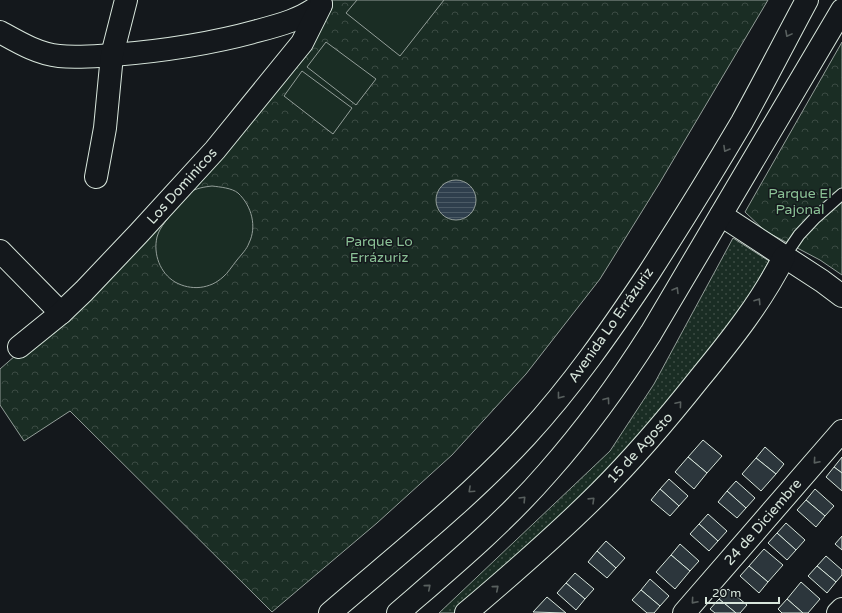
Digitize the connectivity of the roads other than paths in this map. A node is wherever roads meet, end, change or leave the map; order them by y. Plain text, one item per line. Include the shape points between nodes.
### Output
1 (126, 0) edge
2 (806, 0) edge
3 (322, 2) edge
4 (842, 10) edge
5 (0, 32) edge
6 (112, 55) junction
7 (96, 177) dead end
8 (842, 194) edge
9 (721, 215) junction
10 (0, 251) edge
11 (784, 257) junction
12 (842, 296) edge
13 (60, 314) junction
14 (19, 347) dead end
15 (842, 431) edge
16 (842, 609) edge
17 (330, 613) edge
18 (398, 613) edge
19 (466, 613) edge
20 (684, 613) edge
21 (838, 613) edge

1 - 6 street
2 -> 17 street, Avenida Lo Errázuriz via 743,120 697,197 601,344 526,436 494,469
3 - 6 street, Los Dominicos via 296,20 239,36 169,50
3 - 13 street, Los Dominicos via 302,43 215,150
4 - 9 street
5 - 6 street, Los Dominicos via 34,50 57,56
6 - 7 street via 105,128
8 - 11 lane via 799,234
9 - 11 street
18 -> 9 street via 505,517 548,473 582,432 629,367
10 - 13 street
11 - 12 street via 822,280
19 -> 11 street, 15 de Agosto via 554,536 639,450 750,313
13 - 14 street, Los Dominicos
15 -> 20 street, 24 de Diciembre
16 - 21 street

